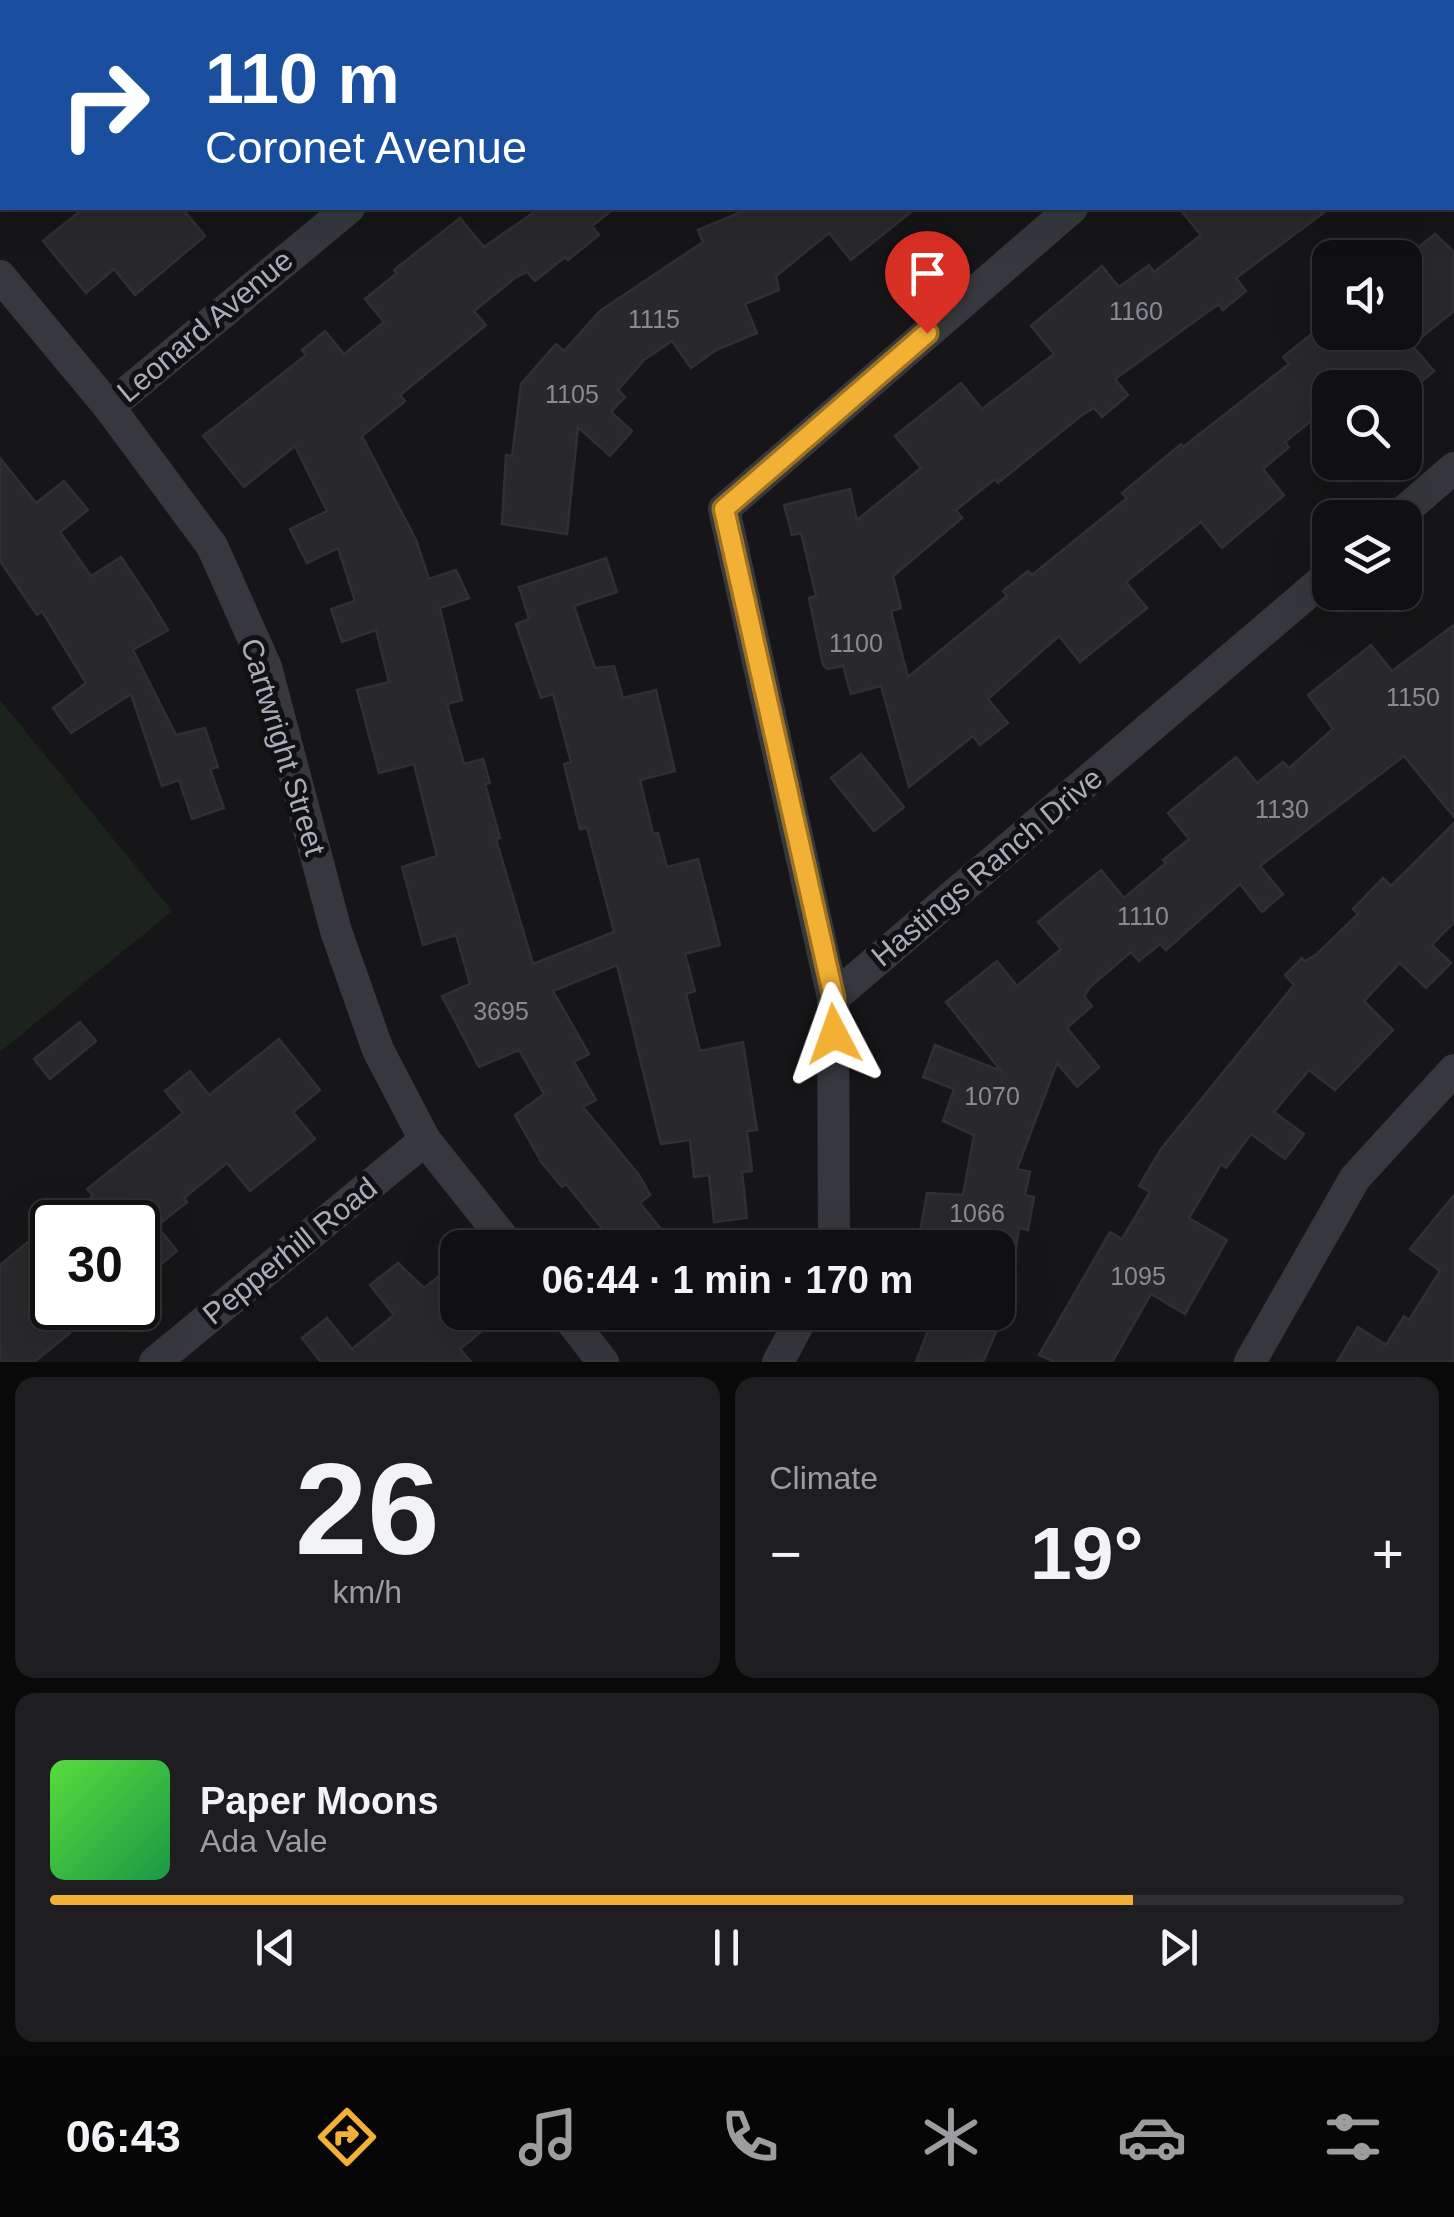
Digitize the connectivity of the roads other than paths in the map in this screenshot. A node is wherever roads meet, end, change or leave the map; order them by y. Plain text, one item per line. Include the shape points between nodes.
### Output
1 (346, 210) edge
2 (1070, 210) edge
3 (0, 276) edge
4 (108, 406) junction
5 (1454, 468) edge
6 (1417, 500) edge
7 (1312, 589) edge
8 (834, 998) junction
9 (1454, 1070) edge
10 (425, 1140) junction
11 (497, 1230) edge
12 (834, 1230) edge
13 (578, 1330) edge
14 (795, 1330) edge
15 (156, 1362) edge
16 (604, 1362) edge
17 (778, 1362) edge
18 (1250, 1362) edge

1 - 4 street, Leonard Avenue
2 - 8 street via 724,509
3 - 4 street, Cartwright Street
4 - 10 street, Cartwright Street via 212,546 266,667 336,931 378,1050
5 - 6 street
7 - 8 street, Hastings Ranch Drive
8 - 12 street
9 - 18 street via 1356,1178
10 - 11 street, Cartwright Street
10 - 15 street, Pepperhill Road
13 - 16 street
14 - 17 street

